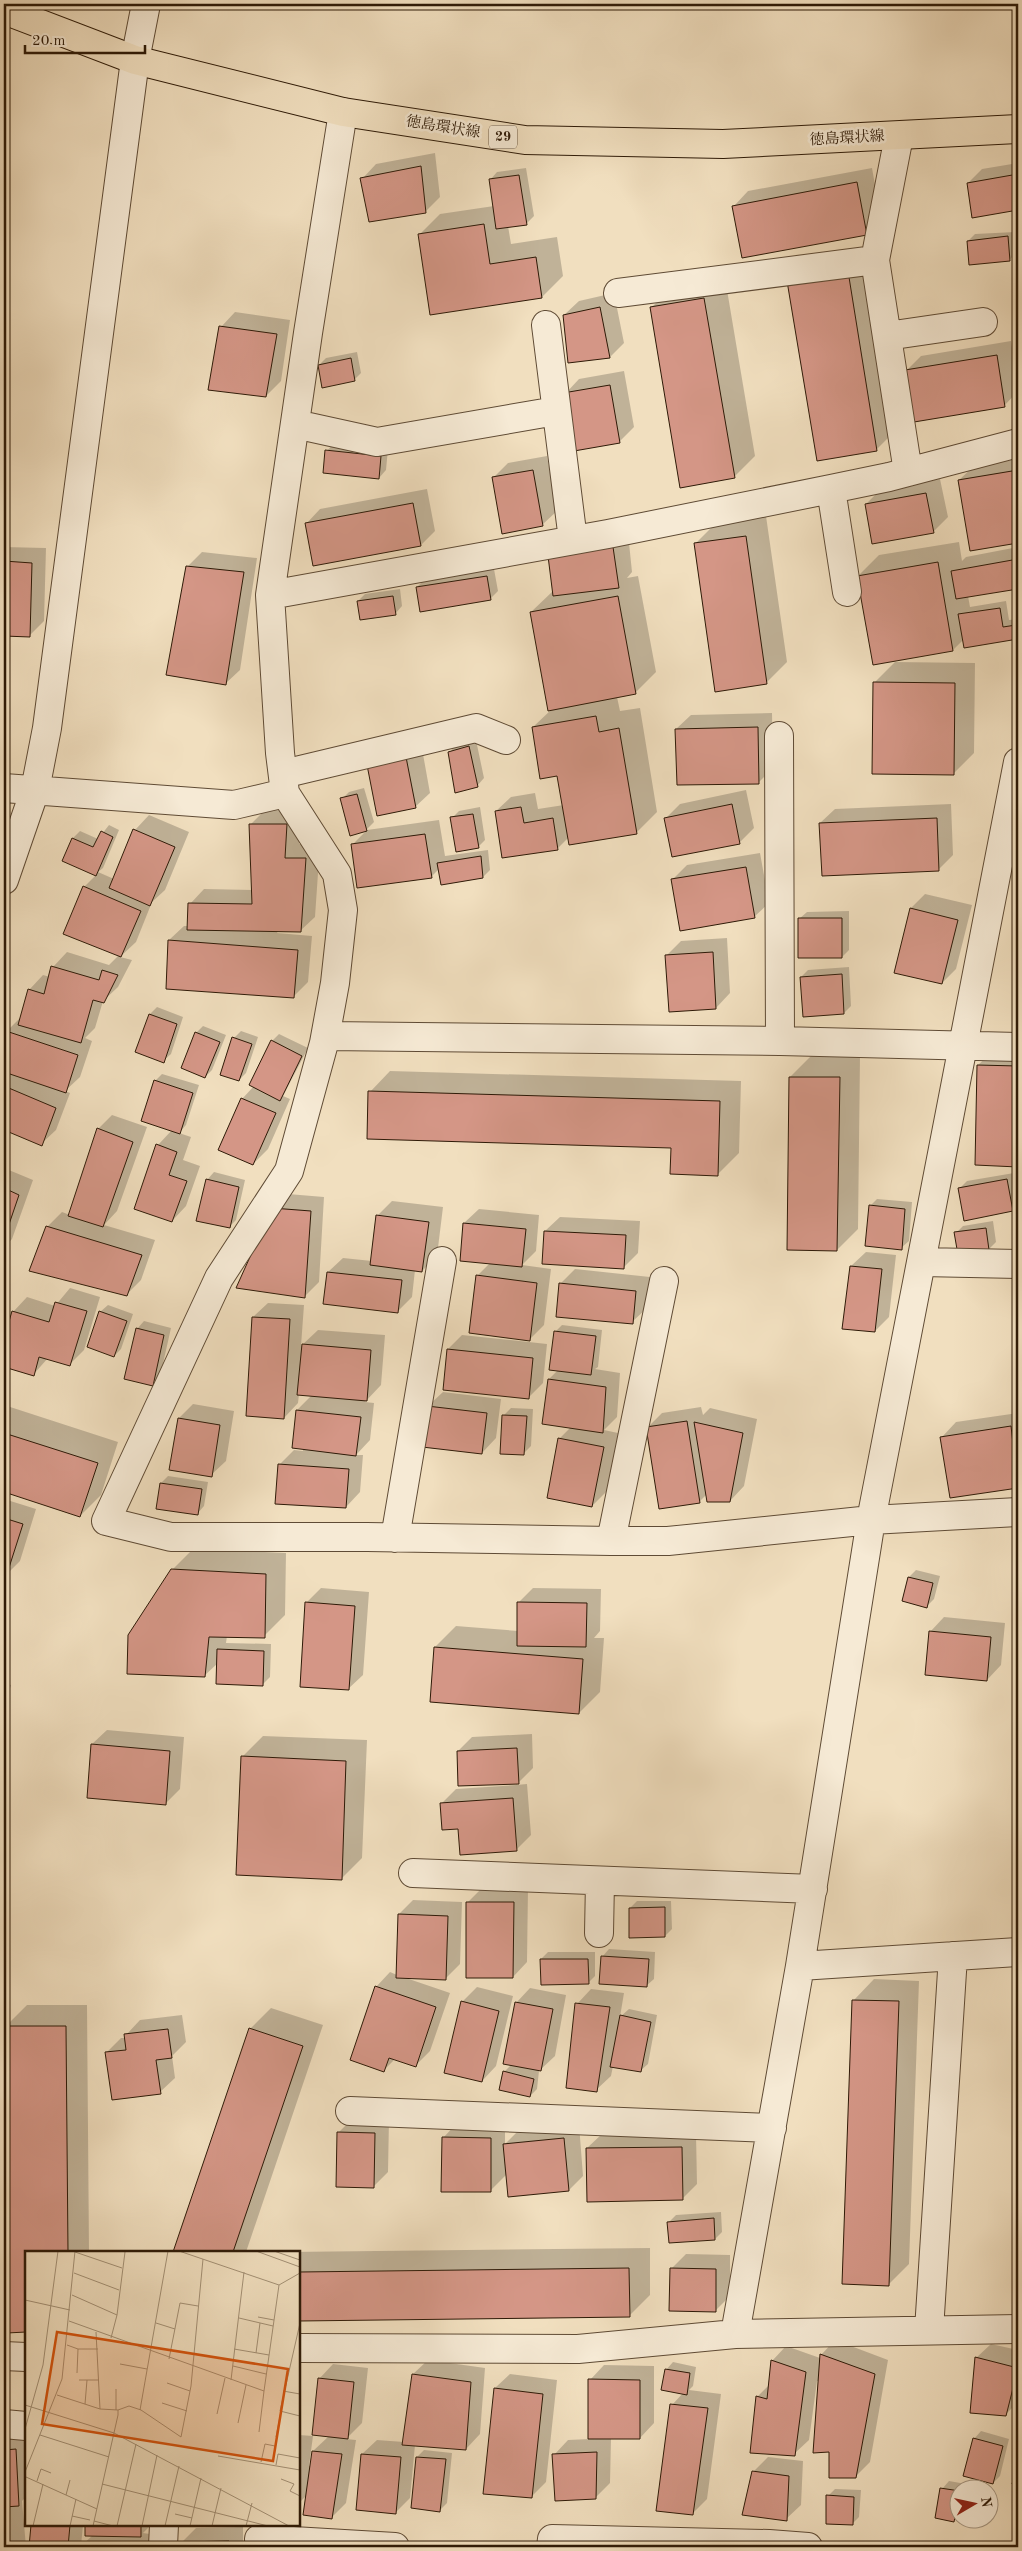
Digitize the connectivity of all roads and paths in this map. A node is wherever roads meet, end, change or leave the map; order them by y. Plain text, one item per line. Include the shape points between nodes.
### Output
1 (146, 4) edge
2 (4, 10) edge
3 (135, 60) junction
4 (342, 112) junction
5 (1018, 129) edge
6 (899, 136) junction
7 (875, 260) junction
8 (618, 293) dead end
9 (983, 322) dead end
10 (546, 325) dead end
11 (887, 336) junction
12 (556, 411) junction
13 (295, 424) junction
14 (1018, 443) edge
15 (908, 472) junction
16 (831, 489) junction
17 (573, 540) junction
18 (847, 592) dead end
19 (270, 595) junction
20 (779, 736) dead end
21 (506, 740) dead end
22 (1018, 762) edge
23 (284, 783) junction
24 (4, 788) edge
25 (35, 790) junction
26 (4, 880) edge
27 (326, 1036) junction
28 (780, 1041) junction
29 (965, 1044) junction
30 (1018, 1047) edge
31 (442, 1262) dead end
32 (922, 1262) junction
33 (1018, 1264) edge
34 (664, 1281) dead end
35 (1018, 1512) edge
36 (871, 1520) junction
37 (394, 1538) junction
38 (611, 1541) junction
39 (413, 1873) dead end
40 (600, 1880) junction
41 (813, 1889) junction
42 (599, 1933) dead end
43 (1018, 1952) edge
44 (952, 1956) junction
45 (800, 1966) junction
46 (350, 2111) dead end
47 (772, 2128) junction
48 (1018, 2329) edge
49 (929, 2330) junction
50 (736, 2334) junction
51 (300, 2348) edge
52 (4, 2356) edge
53 (25, 2357) edge
54 (4, 2424) edge
55 (25, 2426) edge
56 (259, 2539) dead end
57 (770, 2546) edge
58 (395, 2547) edge
59 (551, 2547) edge
60 (808, 2547) edge

1 - 3 street
2 - 3 main road, 徳島環状線 / 29
3 - 4 main road, 徳島環状線 / 29
3 - 25 street via 47,728
4 - 6 main road, 徳島環状線 / 29 via 526,140 723,144
4 - 13 street
5 - 6 main road, 徳島環状線 / 29
6 - 7 street
7 - 8 street
7 - 11 street
9 - 11 street
10 - 12 street
11 - 15 street
12 - 13 street via 377,442
12 - 17 street
13 - 19 street
14 - 15 street
15 - 16 street
16 - 17 street
16 - 18 street
17 - 19 street
19 - 23 street
20 - 28 street
21 - 23 street via 476,728
22 - 29 street
23 - 25 street via 234,805
23 - 27 street via 337,874 343,910
24 - 25 street
25 - 26 street
27 - 28 street
27 - 37 street via 289,1171 219,1278 106,1521 171,1537
28 - 29 street
29 - 30 street
29 - 32 street
31 - 37 street
32 - 33 street
32 - 36 street
34 - 38 street
35 - 36 street
36 - 38 street via 668,1541
36 - 41 street
37 - 38 street
39 - 40 street
40 - 41 street
40 - 42 street
41 - 45 street
43 - 44 street
44 - 45 street
44 - 49 street
45 - 47 street
46 - 47 street
47 - 50 street
48 - 49 street
49 - 50 street
50 - 51 street via 578,2349
52 - 53 street
54 - 55 street
56 - 58 street
57 - 59 street via 552,2539
57 - 60 street

